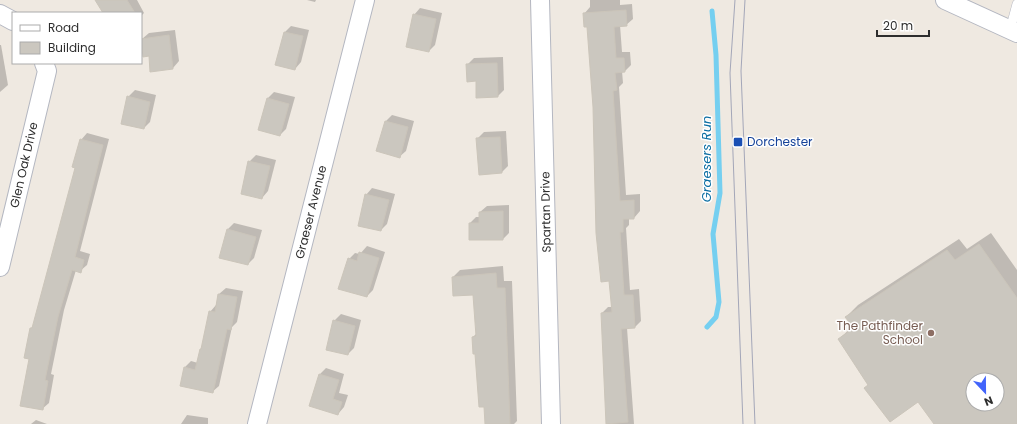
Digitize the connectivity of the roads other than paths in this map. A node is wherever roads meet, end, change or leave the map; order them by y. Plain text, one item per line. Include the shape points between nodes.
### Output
1 (365, 0) edge
2 (540, 0) edge
3 (945, 0) edge
4 (1017, 4) edge
5 (0, 14) edge
6 (12, 21) edge
7 (1014, 32) edge
8 (44, 64) edge
9 (0, 267) edge
10 (257, 424) edge
11 (551, 424) edge

1 - 10 street, Graeser Avenue
2 - 11 street, Spartan Drive
3 - 7 street
4 - 7 lane
5 - 6 street
8 - 9 street, Glen Oak Drive via 46,71

